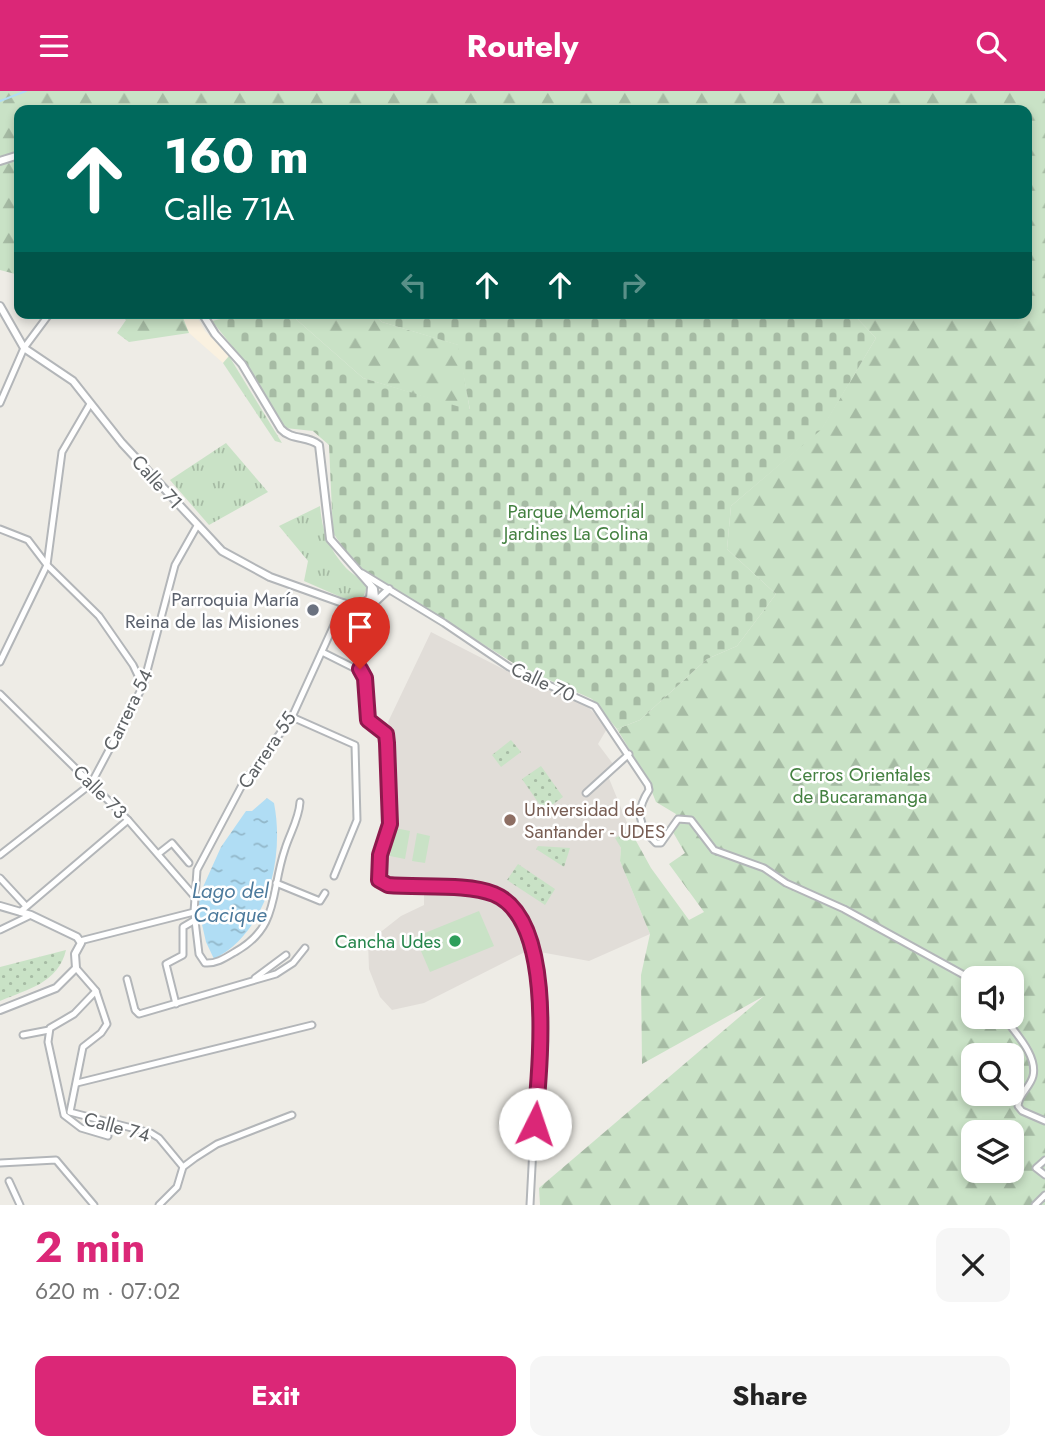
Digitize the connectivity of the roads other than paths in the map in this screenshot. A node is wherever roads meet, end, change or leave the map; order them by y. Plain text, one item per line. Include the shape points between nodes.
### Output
1 (0, 306) edge
2 (46, 319) edge
3 (206, 319) edge
4 (24, 348) junction
5 (0, 403) edge
6 (90, 404) junction
7 (197, 526) junction
8 (0, 529) edge
9 (47, 565) junction
10 (353, 568) junction
11 (368, 581) junction
12 (389, 589) junction
13 (344, 603) junction
14 (371, 605) junction
15 (354, 607) junction
16 (322, 652) junction
17 (0, 662) edge
18 (143, 686) junction
19 (0, 694) edge
20 (292, 717) junction
21 (629, 754) junction
22 (91, 783) junction
23 (586, 793) dead end
24 (300, 802) dead end
25 (128, 820) junction
26 (158, 854) junction
27 (0, 856) edge
28 (188, 863) dead end
29 (334, 876) dead end
30 (0, 878) edge
31 (276, 883) junction
32 (326, 893) dead end
33 (194, 896) junction
34 (25, 905) junction
35 (0, 906) edge
36 (20, 912) junction
37 (194, 912) junction
38 (30, 915) junction
39 (195, 923) junction
40 (0, 930) edge
41 (80, 941) junction
42 (305, 948) dead end
43 (286, 955) dead end
44 (76, 968) junction
45 (961, 973) edge
46 (127, 979) dead end
47 (253, 980) junction
48 (96, 991) junction
49 (176, 1004) junction
50 (0, 1010) edge
51 (312, 1025) dead end
52 (1013, 1029) edge
53 (49, 1030) junction
54 (23, 1035) dead end
55 (77, 1083) junction
56 (292, 1115) dead end
57 (1045, 1121) edge
58 (108, 1136) dead end
59 (1045, 1160) edge
60 (0, 1163) edge
61 (183, 1167) junction
62 (1045, 1175) edge
63 (9, 1181) dead end
64 (1045, 1195) edge
65 (17, 1204) edge
66 (94, 1205) edge
67 (159, 1205) edge
68 (530, 1205) edge
69 (1035, 1205) edge

1 - 4 street, Calle 71
2 - 4 street
3 - 10 street, Calle 70 via 242,364 281,429 290,437 319,445 326,530
4 - 5 street
4 - 6 street, Calle 71 via 74,381
6 - 7 street, Calle 71
6 - 9 street via 62,452
7 - 13 street, Calle 71 via 222,551 251,569
7 - 18 street, Carrera 54 via 175,565
8 - 9 street via 28,540
9 - 17 street
9 - 18 street via 99,616
10 - 11 street, Calle 70
10 - 12 street, Calle 70
11 - 14 street via 375,593
11 - 15 street via 371,596
12 - 14 street
12 - 21 street, Calle 70 via 509,667 595,706
13 - 15 street, Calle 71
13 - 16 street, Carrera 55
14 - 15 street, Calle 71
16 - 20 street, Carrera 55
16 - 68 street via 364,673 368,720 386,734 390,824 380,855 379,880 398,886 484,891 501,898 517,916 539,971
18 - 22 street, Carrera 54
19 - 22 street, Calle 73
20 - 29 street via 355,745 358,820
20 - 33 street, Carrera 55 via 228,809 197,870
21 - 23 street
21 - 45 street, Calle 70 via 649,788 639,812 649,835 659,844 678,819 691,820 714,850 764,868
22 - 25 street, Calle 73
22 - 27 street, Carrera 54
24 - 31 street
25 - 26 street, Calle 73
25 - 34 street
26 - 28 street via 172,843
26 - 33 street, Calle 73
30 - 34 street
31 - 32 street via 320,901
31 - 39 street, Carrera 55 via 261,934 215,963 201,959
33 - 37 street, Carrera 55
34 - 36 street
35 - 36 street
36 - 38 street
37 - 39 street, Carrera 55
37 - 41 street
38 - 40 street
38 - 41 street
39 - 49 street via 185,924 185,952 166,966
41 - 44 street
42 - 47 street via 286,969
43 - 47 street
44 - 48 street, Calle 74
44 - 50 street via 56,988
46 - 49 street via 137,1013
47 - 49 street
48 - 53 street via 74,1014
48 - 55 street, Calle 74 via 106,1027 83,1047
51 - 55 street
52 - 57 street via 1033,1067 1033,1076 1019,1097 1019,1109
53 - 54 street
53 - 58 street via 64,1115 81,1128
55 - 61 street, Calle 74 via 69,1107 74,1115 143,1129 159,1138
56 - 61 street via 217,1144
59 - 62 street via 1036,1168
60 - 66 street via 56,1160
61 - 67 street via 177,1187
63 - 65 street
64 - 69 street

